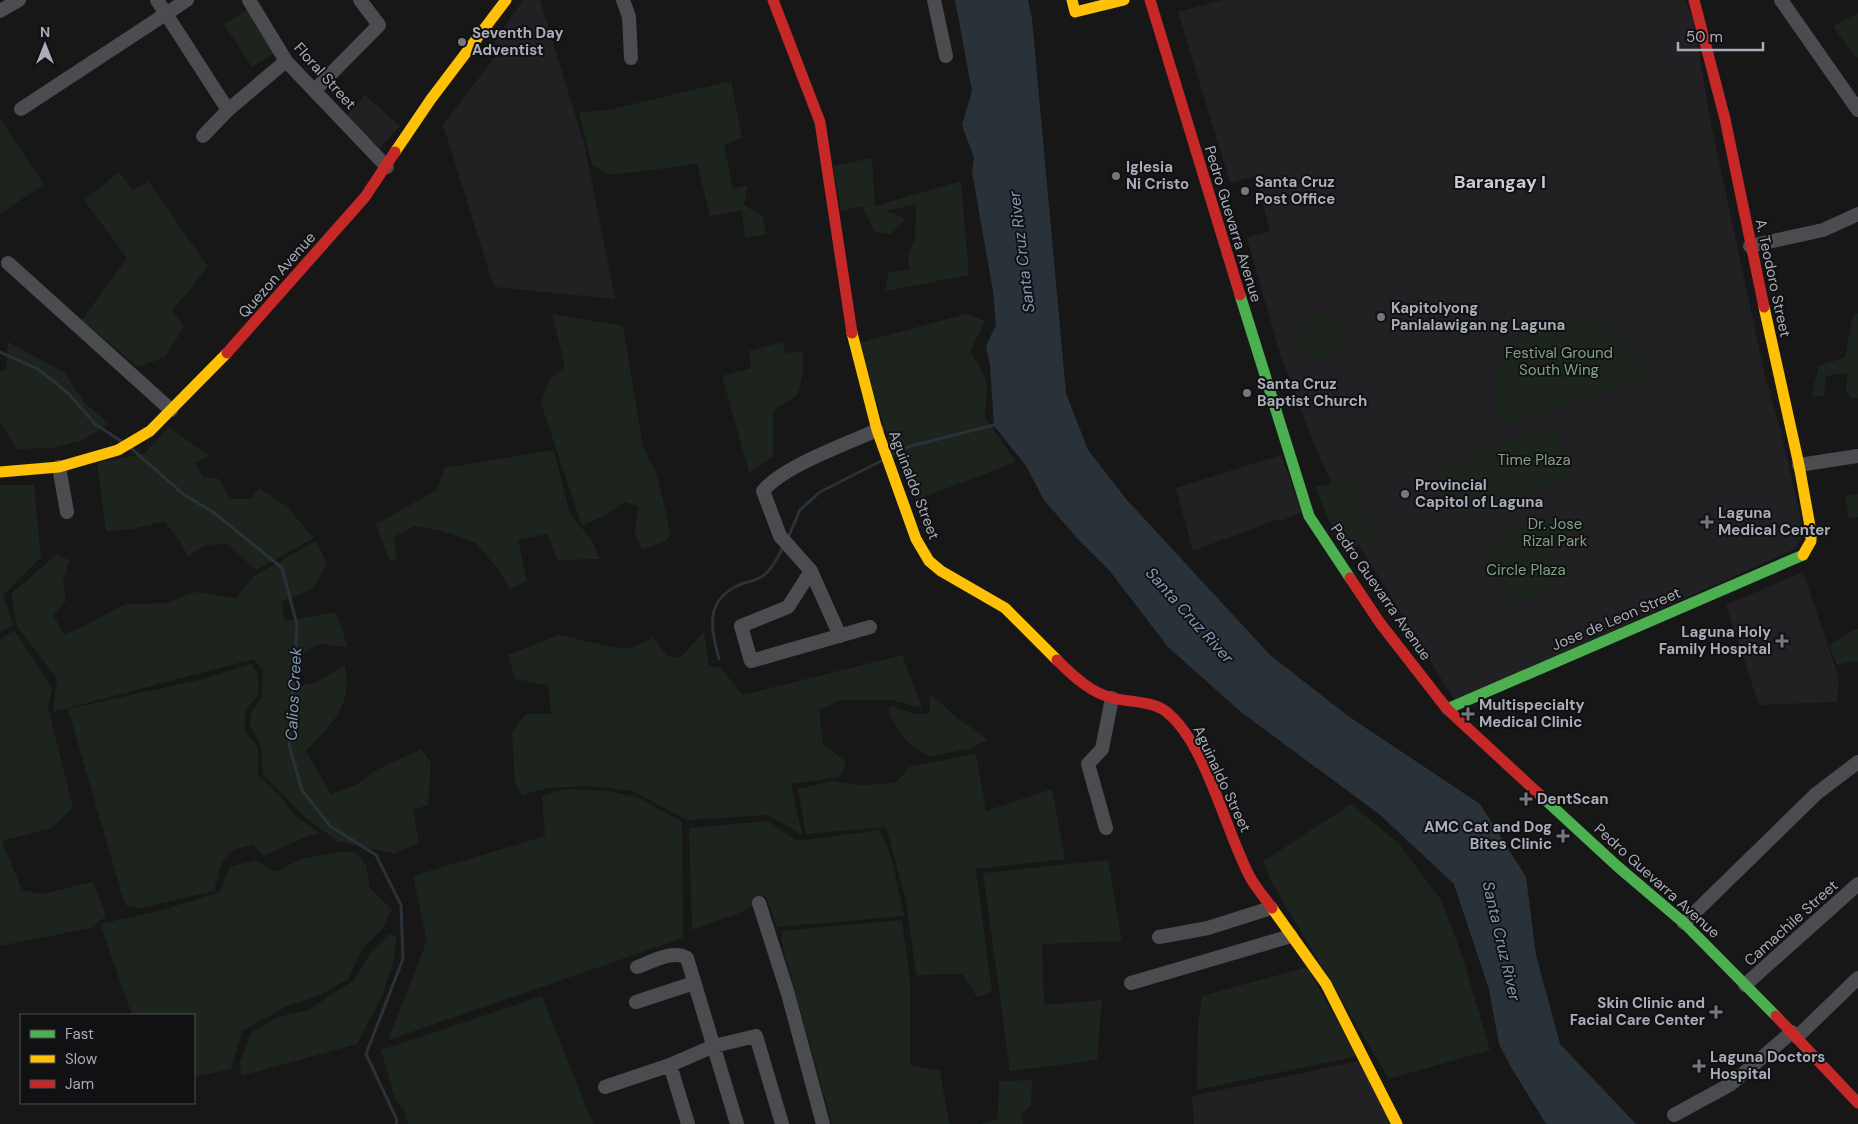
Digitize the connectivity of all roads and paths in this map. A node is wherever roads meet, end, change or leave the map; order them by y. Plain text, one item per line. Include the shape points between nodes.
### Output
1 (19, 0) edge
2 (157, 0) edge
3 (187, 0) edge
4 (249, 0) edge
5 (360, 0) edge
6 (506, 0) edge
7 (624, 0) edge
8 (773, 0) edge
9 (934, 0) edge
10 (1072, 0) edge
11 (1124, 0) edge
12 (1150, 0) edge
13 (1694, 0) edge
14 (1781, 0) edge
15 (0, 11) edge
16 (165, 14) junction
17 (946, 56) dead end
18 (631, 58) dead end
19 (286, 61) junction
20 (315, 90) junction
21 (21, 109) dead end
22 (228, 110) junction
23 (1858, 110) edge
24 (203, 136) dead end
25 (388, 166) junction
26 (1858, 214) edge
27 (1750, 246) junction
28 (8, 263) dead end
29 (171, 410) junction
30 (877, 430) junction
31 (1858, 456) edge
32 (1799, 465) junction
33 (60, 467) junction
34 (0, 472) edge
35 (67, 512) dead end
36 (1798, 558) joint
37 (811, 571) junction
38 (870, 627) dead end
39 (840, 636) junction
40 (1112, 698) junction
41 (1447, 709) junction
42 (1858, 762) edge
43 (1106, 828) dead end
44 (1858, 884) edge
45 (759, 903) dead end
46 (1271, 908) junction
47 (1684, 923) junction
48 (1291, 936) junction
49 (1159, 937) dead end
50 (637, 967) dead end
51 (1858, 978) edge
52 (1131, 982) dead end
53 (694, 983) junction
54 (1745, 985) junction
55 (636, 1002) dead end
56 (1794, 1035) junction
57 (714, 1046) junction
58 (670, 1065) junction
59 (605, 1087) dead end
60 (1858, 1103) edge
61 (1674, 1115) dead end
62 (688, 1124) edge
63 (737, 1124) edge
64 (782, 1124) edge
65 (823, 1124) edge
66 (1397, 1124) edge

1 - 15 street
2 - 16 street
3 - 16 street
4 - 19 street, Floral Street
5 - 20 street via 379,25
6 - 25 street, Quezon Avenue via 431,99
7 - 18 street via 629,17
8 - 30 street, Aguinaldo Street via 820,122 850,326
9 - 17 street
10 - 11 street via 1075,12
12 - 41 street, Pedro Guevarra Avenue via 1305,507 1380,623
13 - 27 street, A. Teodoro Street via 1725,120
14 - 23 street
16 - 21 street
16 - 22 street
19 - 20 street, Floral Street
19 - 22 street
20 - 25 street, Floral Street
22 - 24 street
25 - 29 street, Quezon Avenue via 365,197 238,342
26 - 27 street via 1823,230
27 - 32 street, A. Teodoro Street
28 - 29 street
29 - 33 street, Quezon Avenue via 138,440 118,450
30 - 37 street via 801,465 770,483 763,491 780,536
30 - 40 street, Aguinaldo Street via 916,538 929,561 1005,608 1072,675
31 - 32 street
32 - 36 street, A. Teodoro Street via 1811,541
33 - 34 street, Quezon Avenue
33 - 35 street
36 - 41 street, Jose de Leon Street
37 - 39 street
37 - 39 street via 788,607 740,626 751,661
38 - 39 street
40 - 43 street via 1102,749 1088,764
40 - 46 street, Aguinaldo Street via 1148,703 1169,713 1182,727 1200,760 1250,878
41 - 47 street, Pedro Guevarra Avenue via 1617,866
42 - 47 street via 1816,794
44 - 54 street, Camachile Street
45 - 65 street via 788,994
46 - 48 street, Aguinaldo Street
46 - 49 street via 1208,928
47 - 54 street, Pedro Guevarra Avenue
48 - 52 street
48 - 66 street, Aguinaldo Street via 1326,984
50 - 53 street via 681,954 687,958
51 - 56 street
53 - 55 street
53 - 57 street
54 - 56 street, Pedro Guevarra Avenue
56 - 60 street, Pedro Guevarra Avenue
56 - 61 street via 1731,1084
57 - 58 street
57 - 63 street
57 - 64 street via 756,1036
58 - 59 street
58 - 62 street

